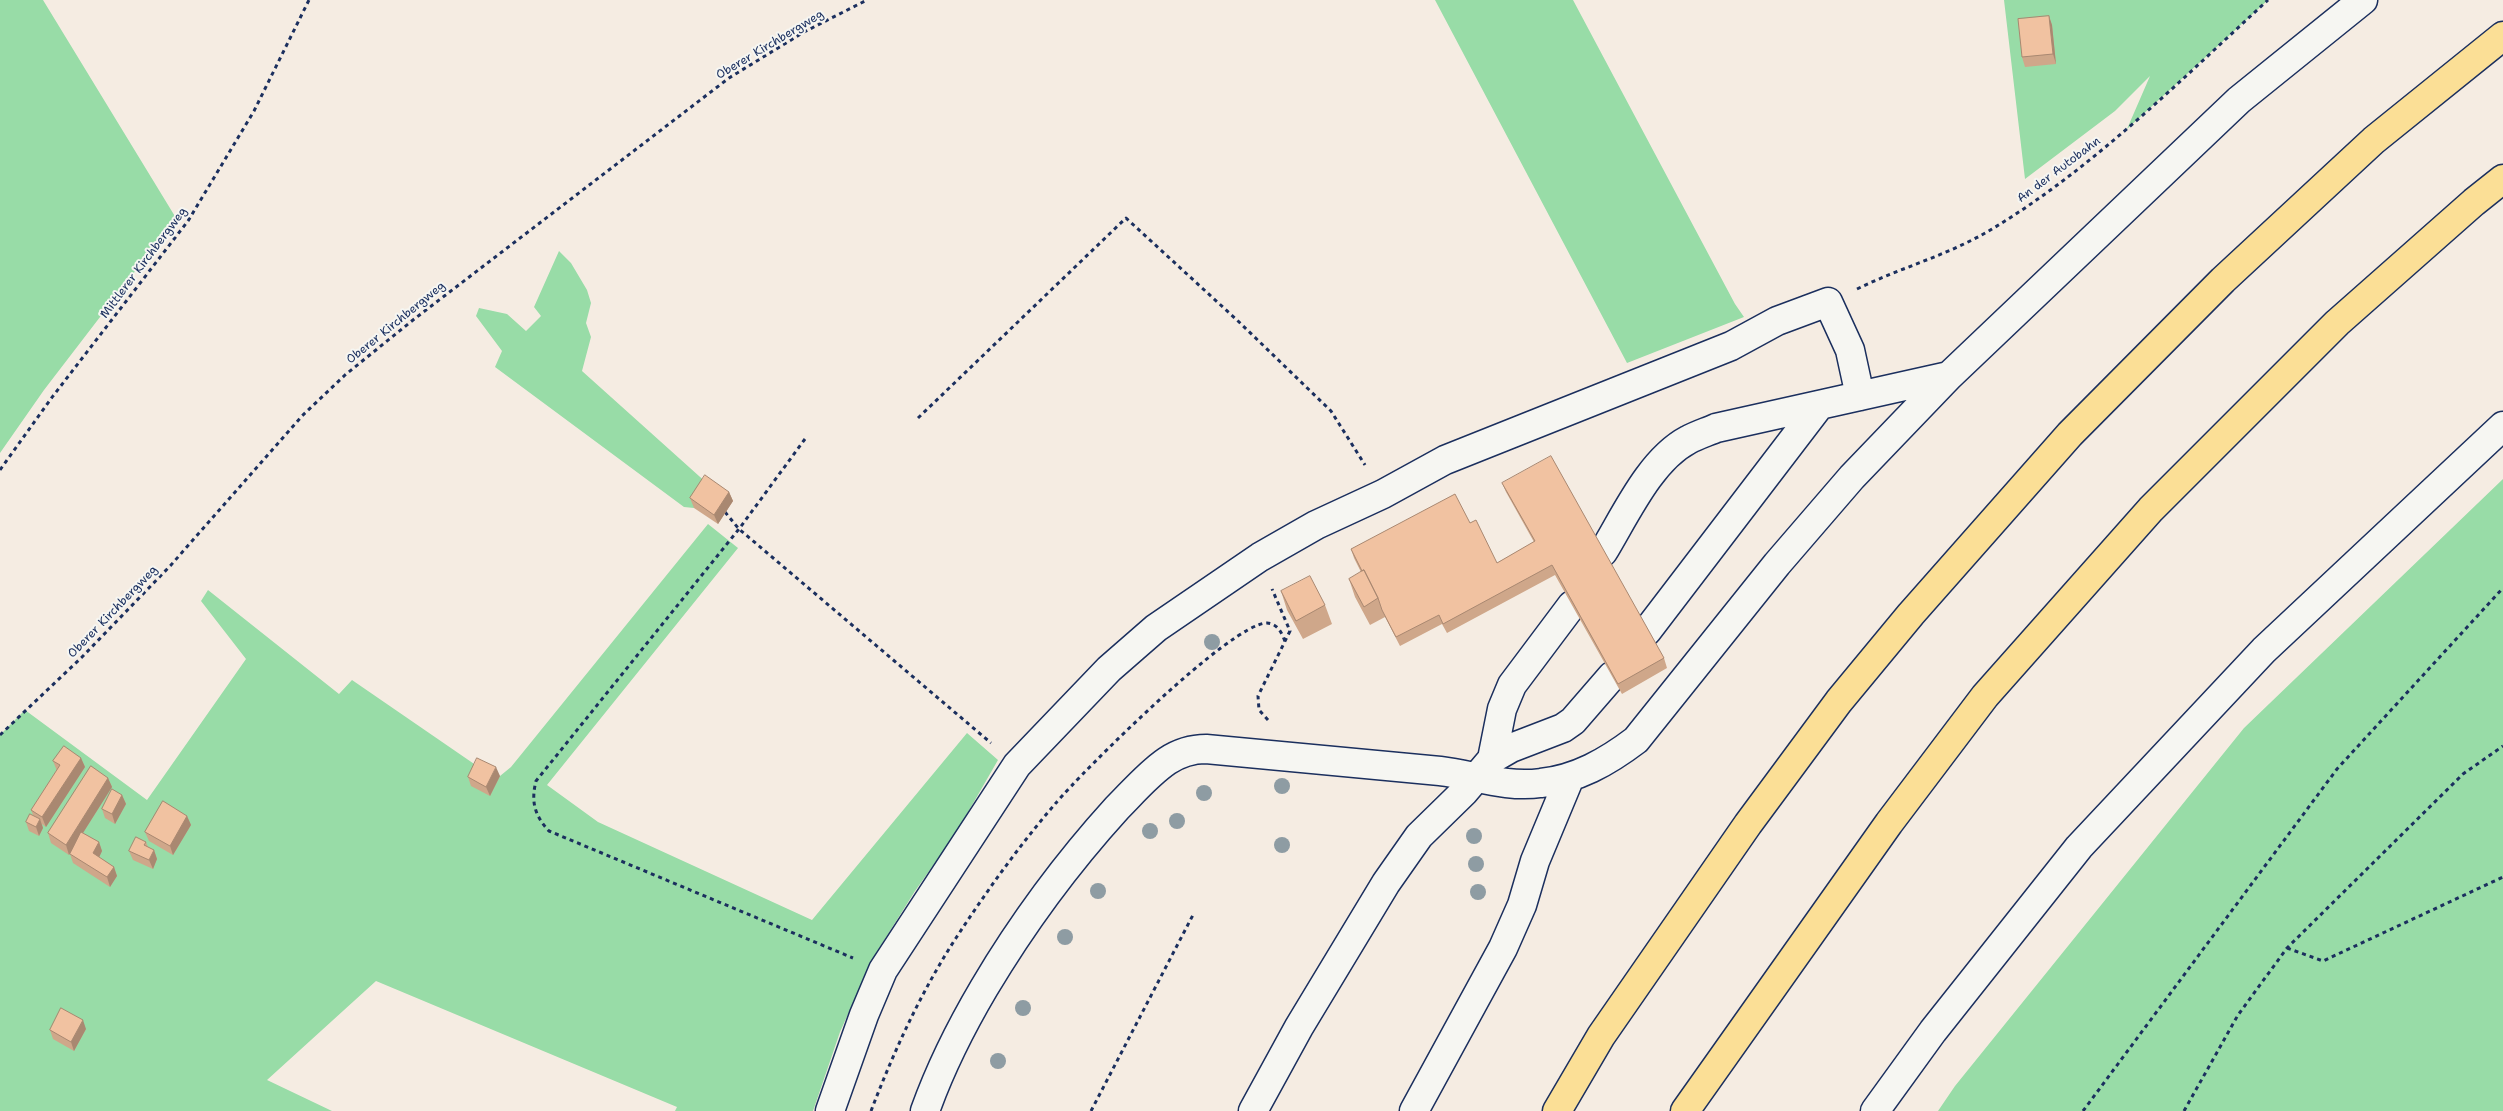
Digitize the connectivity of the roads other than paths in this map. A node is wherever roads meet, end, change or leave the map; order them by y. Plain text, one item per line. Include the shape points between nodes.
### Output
1 (2363, 0) edge
2 (2503, 36) edge
3 (2503, 179) edge
4 (1949, 376) junction
5 (1860, 396) junction
6 (1819, 406) junction
7 (2503, 426) edge
8 (1603, 552) edge
9 (1572, 604) edge
10 (1647, 631) edge
11 (1612, 676) edge
12 (1484, 768) junction
13 (1570, 777) junction
14 (830, 1111) edge
15 (925, 1111) edge
16 (1253, 1111) edge
17 (1414, 1111) edge
18 (1557, 1111) edge
19 (1685, 1111) edge
20 (1876, 1111) edge

1 - 4 lane via 2239,100
2 - 18 highway via 2374,140 2222,280 2070,434 1911,614 1839,701 1748,824 1601,1036
3 - 19 highway via 2337,323 2151,509 1985,696 1888,823
4 - 5 lane
4 - 13 lane via 1852,477 1784,556 1636,740 1612,759
5 - 6 lane
5 - 14 lane via 1850,350 1828,302 1777,321 1731,346 1445,460 1260,557 1156,628 1108,669 1017,765 883,970
6 - 8 lane via 1716,428 1687,441 1653,471
6 - 10 lane
7 - 20 lane via 2264,650 2079,847 1933,1030
9 - 12 lane via 1512,685
11 - 12 lane via 1573,721 1511,748
12 - 13 lane via 1492,782 1527,785
12 - 15 lane via 1442,771 1195,749 1166,762 1138,786 1094,834 1034,911 966,1021
12 - 16 lane via 1402,857 1299,1027
13 - 17 lane via 1503,948

